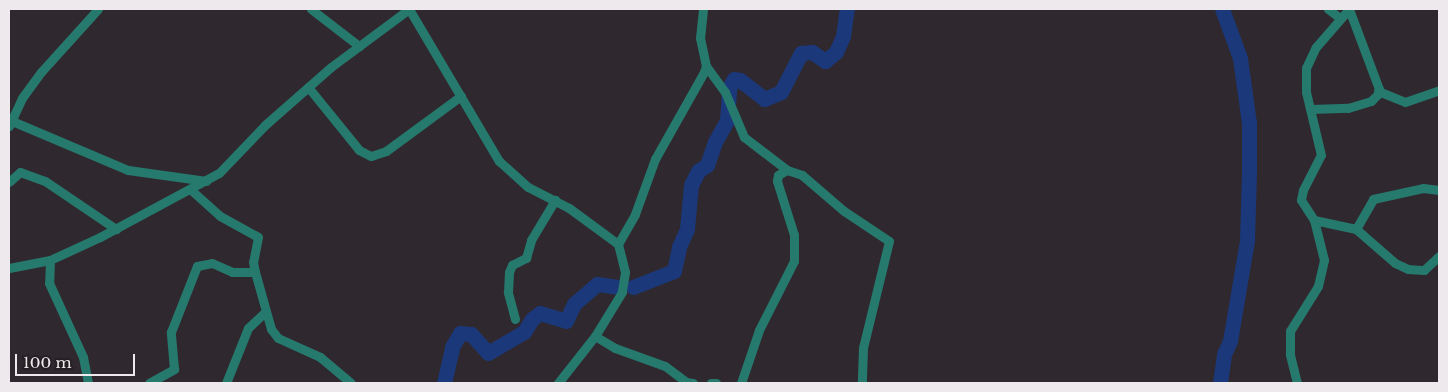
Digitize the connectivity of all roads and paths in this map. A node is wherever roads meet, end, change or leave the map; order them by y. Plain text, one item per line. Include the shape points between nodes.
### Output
1 (98, 9) edge
2 (311, 9) edge
3 (409, 9) edge
4 (703, 9) edge
5 (1328, 9) edge
6 (1349, 9) edge
7 (1340, 18) junction
8 (359, 46) junction
9 (706, 66) junction
10 (308, 87) junction
11 (1439, 90) edge
12 (1378, 91) junction
13 (461, 96) junction
14 (1311, 109) junction
15 (10, 124) edge
16 (787, 170) junction
17 (206, 181) junction
18 (9, 182) edge
19 (190, 189) junction
20 (1439, 190) edge
21 (554, 200) junction
22 (1314, 220) junction
23 (116, 229) junction
24 (1356, 229) junction
25 (618, 244) junction
26 (1439, 256) edge
27 (50, 260) junction
28 (9, 268) edge
29 (255, 272) junction
30 (266, 312) junction
31 (515, 319) dead end
32 (595, 336) junction
33 (88, 383) edge
34 (149, 383) edge
35 (226, 383) edge
36 (351, 383) edge
37 (558, 383) edge
38 (693, 383) edge
39 (711, 383) edge
40 (715, 383) edge
41 (740, 383) edge
42 (862, 383) edge
43 (1297, 383) edge

1 - 15 street via 41,72 22,98
2 - 8 street
3 - 8 street
3 - 13 street
4 - 9 street via 700,38
5 - 7 street
6 - 7 street
6 - 12 street
7 - 14 street via 1309,58 1305,80
8 - 10 street
9 - 16 street via 725,92 744,137
9 - 25 street via 655,159 635,214
10 - 13 street via 359,150 371,156 386,151
10 - 17 street via 265,125 232,162
11 - 12 street via 1405,102
12 - 14 street via 1375,99 1348,108
13 - 21 street via 499,161 528,186
14 - 22 street via 1321,155 1301,200
15 - 17 street via 128,170
16 - 41 street via 778,175 778,181 794,234 794,261 759,330
16 - 42 street via 802,175 844,211 889,241 863,348
17 - 19 street
18 - 23 street via 20,172 45,181
19 - 23 street
19 - 29 street via 220,216 258,236 253,262
20 - 24 street via 1422,188 1373,199
21 - 25 street
21 - 31 street via 531,240 526,258 512,265 509,272 508,292
22 - 24 street
22 - 43 street via 1324,267 1318,286 1290,331 1290,354
23 - 27 street
24 - 26 street via 1395,263 1408,268 1424,270
25 - 32 street via 625,284
27 - 28 street
27 - 33 street via 50,283 83,358
29 - 30 street
29 - 34 street via 232,272 212,263 197,266 171,332 174,368
30 - 35 street via 248,328
30 - 36 street via 271,329 278,338 320,357
32 - 37 street
32 - 38 street via 614,348 665,366 686,382
39 - 40 street

